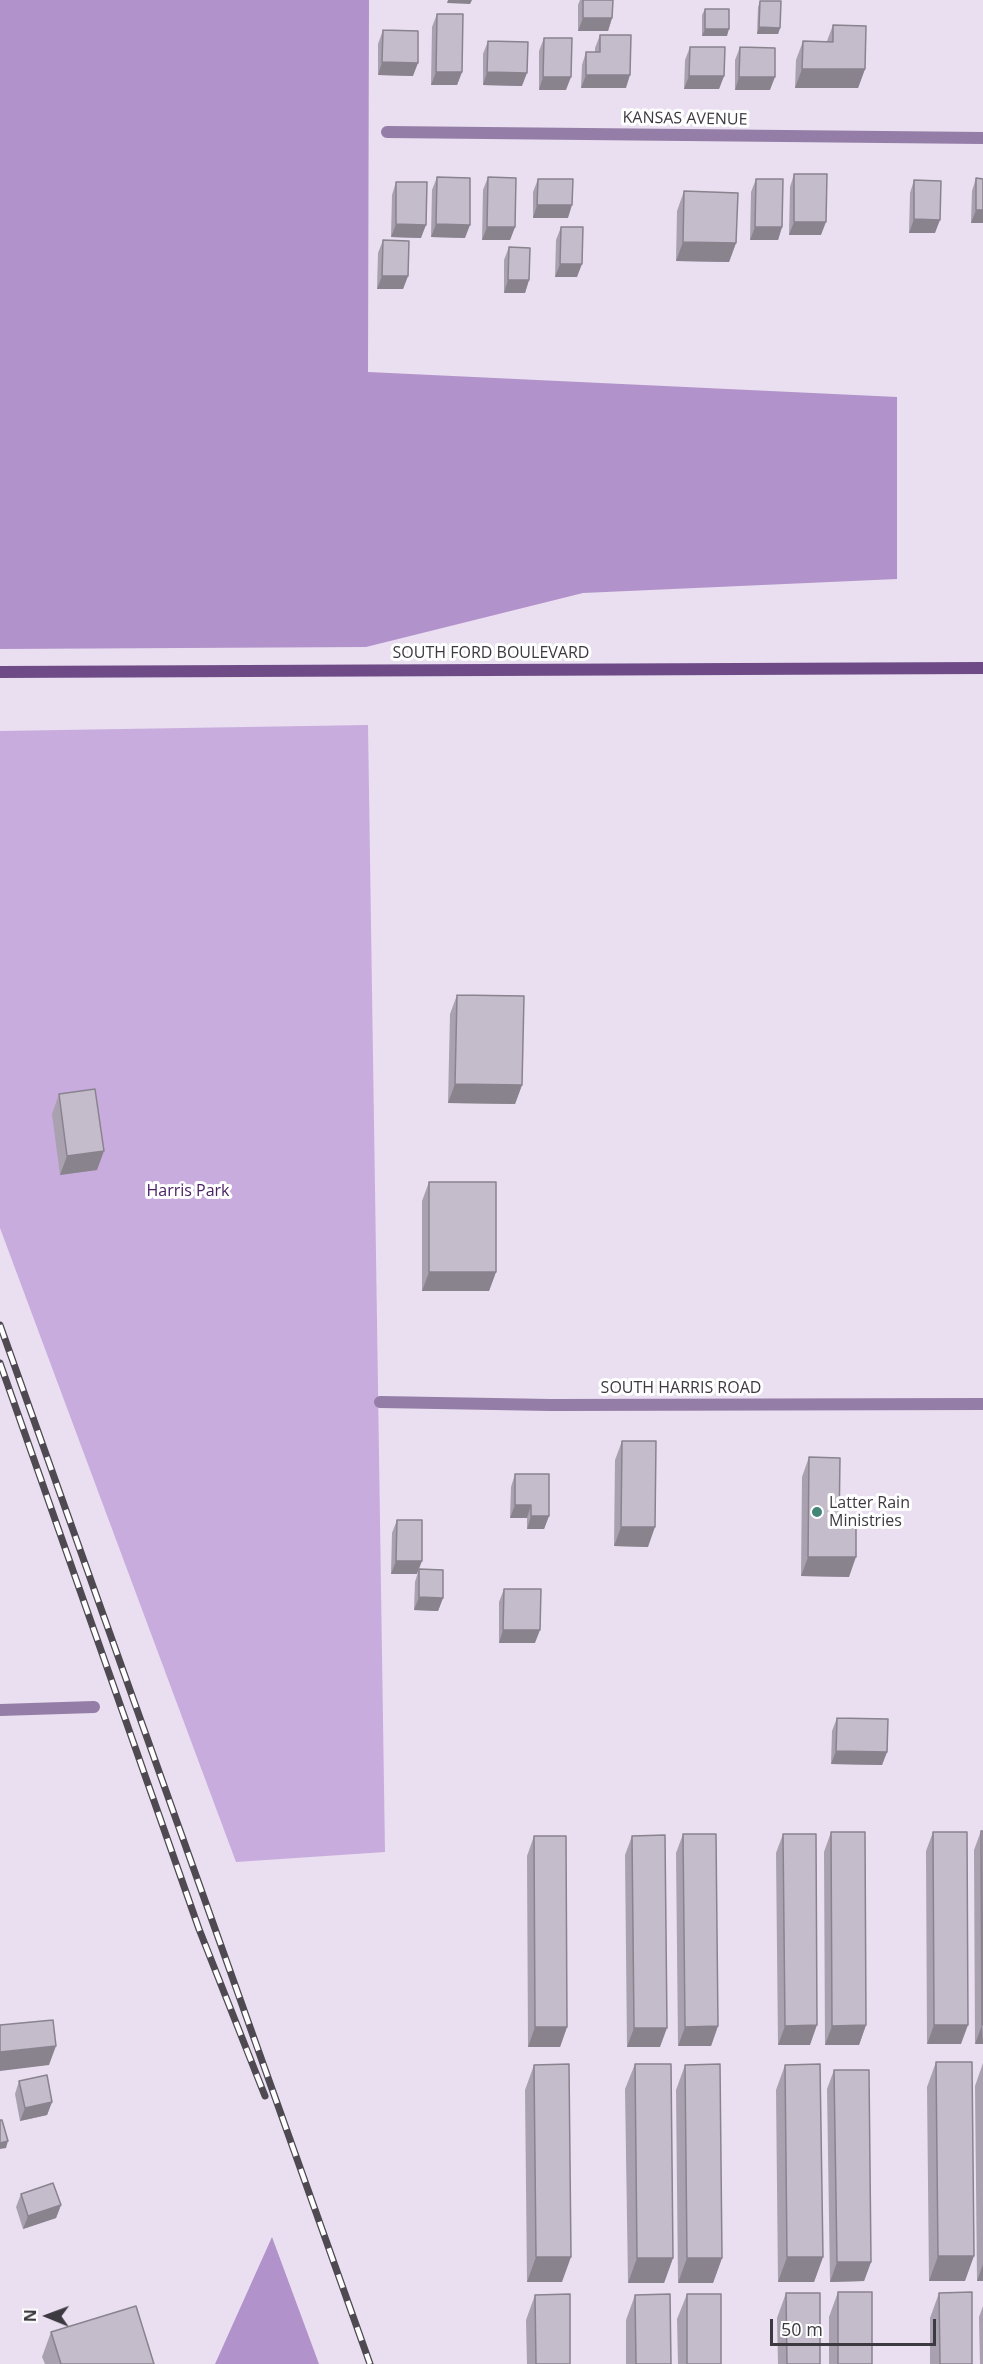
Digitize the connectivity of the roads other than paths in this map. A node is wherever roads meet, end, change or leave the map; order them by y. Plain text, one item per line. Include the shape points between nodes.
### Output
1 (387, 132) dead end
2 (983, 138) edge
3 (983, 668) edge
4 (0, 672) edge
5 (380, 1402) dead end
6 (983, 1404) edge
7 (94, 1707) dead end
8 (0, 1710) edge

1 - 2 street, KANSAS AVENUE
3 - 4 main road, SOUTH FORD BOULEVARD
5 - 6 street, SOUTH HARRIS ROAD
7 - 8 street

